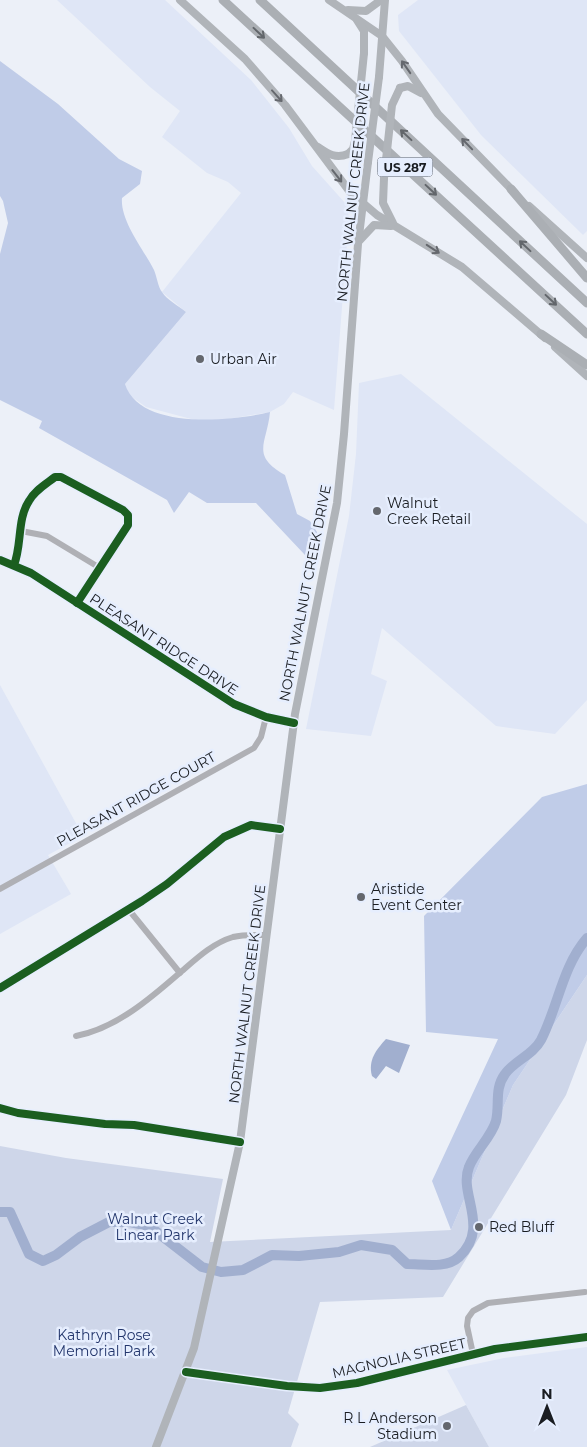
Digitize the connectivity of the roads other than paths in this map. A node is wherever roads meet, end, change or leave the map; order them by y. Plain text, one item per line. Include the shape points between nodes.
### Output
1 (180, 0) edge
2 (224, 0) edge
3 (329, 0) edge
4 (381, 0) edge
5 (385, 0) edge
6 (262, 1) edge
7 (346, 10) junction
8 (382, 36) junction
9 (428, 100) junction
10 (314, 145) junction
11 (511, 189) junction
12 (363, 204) junction
13 (395, 226) junction
14 (358, 244) junction
15 (587, 258) edge
16 (587, 278) edge
17 (587, 303) edge
18 (541, 334) junction
19 (587, 334) edge
20 (587, 365) edge
21 (587, 376) edge
22 (21, 531) junction
23 (0, 560) edge
24 (14, 565) junction
25 (100, 568) junction
26 (77, 603) junction
27 (266, 717) junction
28 (294, 723) junction
29 (280, 829) junction
30 (0, 889) edge
31 (129, 910) junction
32 (267, 935) junction
33 (180, 973) junction
34 (0, 988) edge
35 (76, 1036) dead end
36 (0, 1108) edge
37 (240, 1142) junction
38 (585, 1292) dead end
39 (587, 1337) edge
40 (473, 1354) junction
41 (186, 1372) junction
42 (156, 1447) edge

1 -> 10 main road via 245,59
2 -> 19 highway, US 287
3 - 7 main road
4 - 7 main road via 366,11
5 - 8 main road, NORTH WALNUT CREEK DRIVE
17 -> 6 highway, US 287
7 - 8 main road
7 - 10 main road, bridge via 364,31 355,141 353,149 341,157
9 -> 8 main road
8 - 12 main road, NORTH WALNUT CREEK DRIVE, bridge
11 -> 9 main road
9 - 13 main road, bridge via 408,86 400,88 392,105 383,203
10 -> 12 main road via 335,175
11 - 15 main road
11 - 16 highway
12 - 13 main road
12 - 14 main road, NORTH WALNUT CREEK DRIVE
13 - 14 main road via 374,225
13 -> 18 main road via 462,268
14 - 28 main road, NORTH WALNUT CREEK DRIVE via 337,502
18 - 20 highway
18 - 21 main road
22 - 24 street
22 - 25 street via 47,536
22 - 25 street via 30,499 54,477 61,478 128,514 128,525
23 - 24 street, PLEASANT RIDGE DRIVE
24 - 26 street, PLEASANT RIDGE DRIVE
25 - 26 street
26 - 27 street, PLEASANT RIDGE DRIVE via 234,704
27 - 28 street, PLEASANT RIDGE DRIVE
27 - 30 street, PLEASANT RIDGE COURT via 261,737 254,748
28 - 29 main road, NORTH WALNUT CREEK DRIVE
29 - 31 street via 252,825 224,837 167,884
29 - 32 main road, NORTH WALNUT CREEK DRIVE
31 - 33 street
31 - 34 street
32 - 33 street via 242,936 221,942
32 - 37 main road, NORTH WALNUT CREEK DRIVE
33 - 35 street via 117,1022 97,1032
36 - 37 street
37 - 41 main road, NORTH WALNUT CREEK DRIVE via 208,1292
38 - 40 street via 488,1303 479,1307 468,1318
39 - 40 street, MAGNOLIA STREET
40 - 41 street, MAGNOLIA STREET via 357,1383 320,1388
41 - 42 main road, NORTH WALNUT CREEK DRIVE

